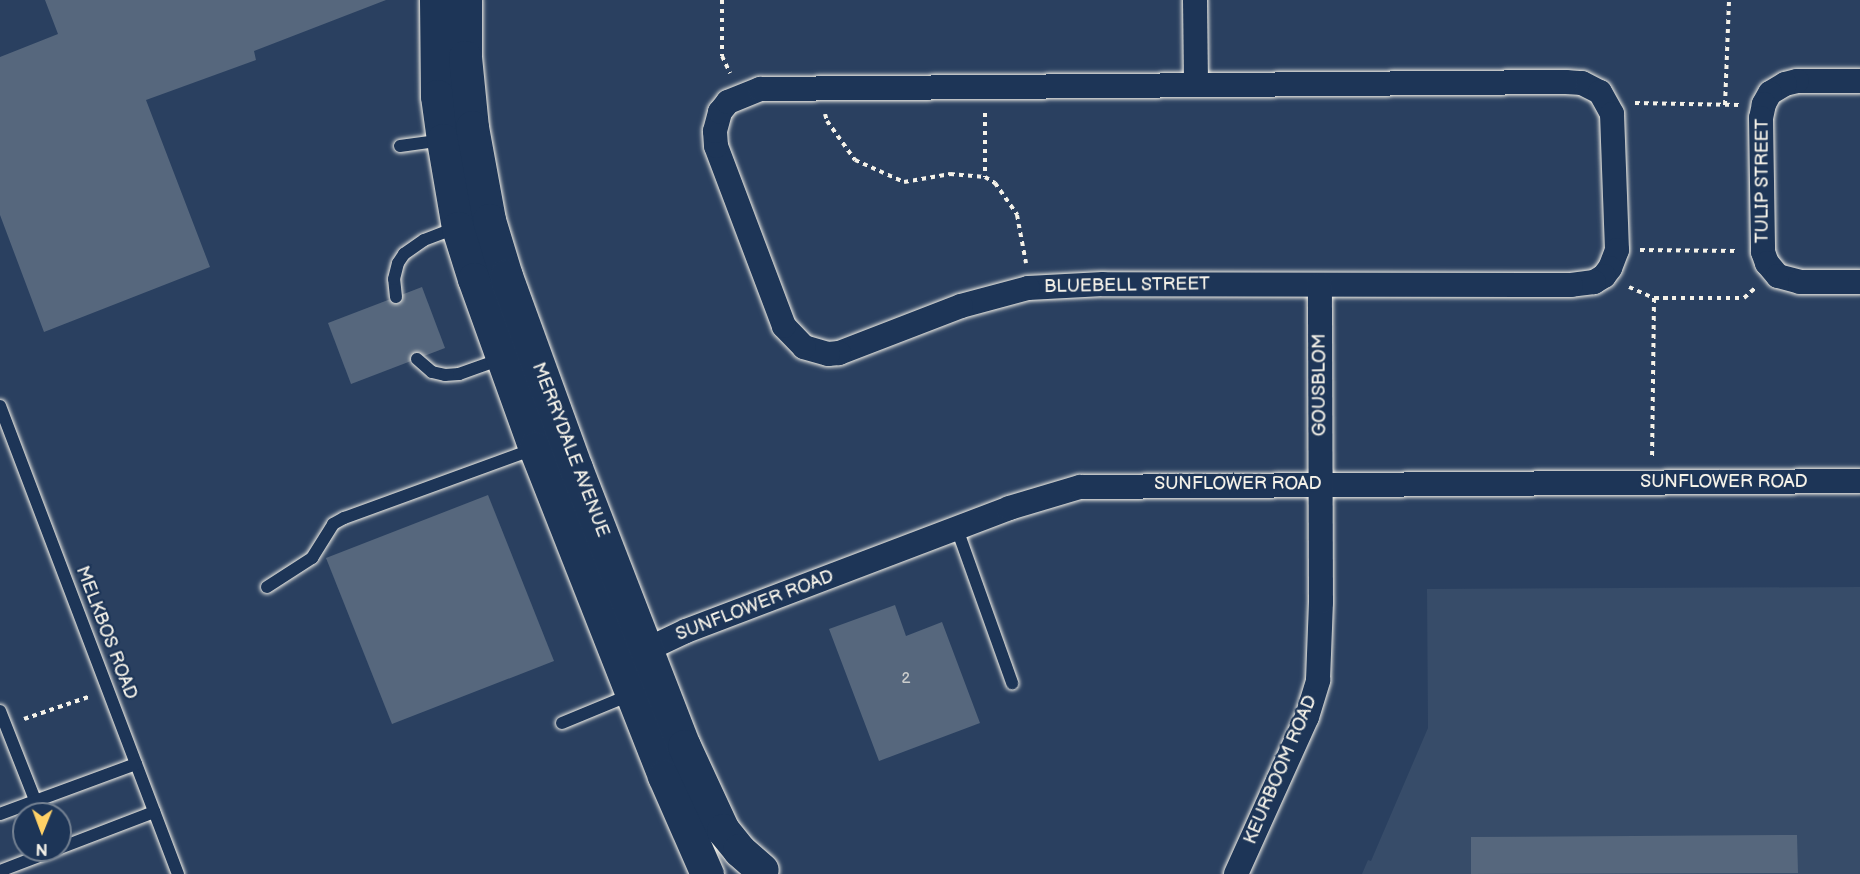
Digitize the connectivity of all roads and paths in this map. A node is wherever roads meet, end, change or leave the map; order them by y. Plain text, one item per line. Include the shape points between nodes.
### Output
1 (436, 0) edge
2 (465, 0) edge
3 (722, 0) edge
4 (1195, 0) edge
5 (1729, 0) edge
6 (1860, 81) edge
7 (1196, 83) junction
8 (985, 86) junction
9 (817, 87) junction
10 (741, 95) junction
11 (1608, 102) junction
12 (1764, 104) junction
13 (1725, 105) junction
14 (443, 140) junction
15 (400, 146) dead end
16 (985, 177) junction
17 (458, 228) junction
18 (1617, 250) junction
19 (1767, 262) junction
20 (1604, 276) junction
21 (1860, 282) edge
22 (1320, 285) junction
23 (1028, 288) junction
24 (396, 297) dead end
25 (1654, 298) junction
26 (524, 327) junction
27 (417, 359) dead end
28 (501, 359) junction
29 (0, 406) edge
30 (535, 448) junction
31 (1860, 481) edge
32 (1651, 482) junction
33 (1320, 484) junction
34 (957, 528) junction
35 (267, 587) dead end
36 (645, 650) junction
37 (1012, 684) dead end
38 (108, 690) junction
39 (631, 694) junction
40 (0, 711) edge
41 (562, 723) dead end
42 (5, 725) junction
43 (136, 764) junction
44 (36, 800) junction
45 (154, 812) junction
46 (0, 814) edge
47 (72, 843) edge
48 (24, 862) edge
49 (0, 871) edge
50 (766, 873) edge
51 (178, 874) edge
52 (707, 874) edge
53 (1236, 874) edge

1 - 14 street, MERRYDALE AVENUE via 437,96
2 - 26 street, MERRYDALE AVENUE via 468,90 480,175 495,241
3 - 10 path via 722,56
4 - 7 street
5 - 13 path
6 - 12 street, TULIP STREET via 1797,81 1770,93
7 - 8 street, BLUEBELL STREET
7 - 11 street, BLUEBELL STREET via 1566,82 1592,87
8 - 9 street, BLUEBELL STREET
8 - 16 path
9 - 10 street, BLUEBELL STREET via 759,89
9 - 16 path via 827,121 855,160 904,182 950,174
10 - 23 street, BLUEBELL STREET via 720,112 716,147 784,326 804,347 838,353 961,306
11 - 13 path
11 - 18 street via 1614,129
12 - 13 path
12 - 19 street, TULIP STREET via 1761,118
14 - 15 lane
14 - 17 street, MERRYDALE AVENUE
16 - 23 path via 995,183 1017,214
17 - 24 lane via 424,240 404,254 394,279
17 - 28 street, MERRYDALE AVENUE
18 - 19 path
18 - 20 street
19 - 21 street via 1800,282
19 - 25 path via 1744,297
20 - 22 street, BLUEBELL STREET via 1594,282 1572,285
20 - 25 path
22 - 23 street, BLUEBELL STREET via 1103,284
22 - 33 street, GOUSBLOM
25 - 32 path
26 - 28 street
26 - 36 street, MERRYDALE AVENUE
27 - 28 lane via 432,372 445,375
28 - 30 street, MERRYDALE AVENUE
29 - 38 lane, MELKBOS ROAD
30 - 35 lane via 344,518 333,524 312,558
30 - 39 street, MERRYDALE AVENUE
31 - 32 street, SUNFLOWER ROAD
32 - 33 street, SUNFLOWER ROAD
33 - 34 street, SUNFLOWER ROAD via 1080,487
33 - 53 street, KEURBOOM ROAD via 1320,657 1314,697
34 - 36 street, SUNFLOWER ROAD
34 - 37 lane
36 - 50 street, MERRYDALE AVENUE via 723,830
38 - 42 path
38 - 43 lane, MELKBOS ROAD
39 - 41 lane
39 - 52 street, MERRYDALE AVENUE
40 - 42 lane
42 - 44 lane
43 - 44 lane
43 - 45 lane, MELKBOS ROAD
44 - 46 lane
45 - 47 lane
45 - 51 lane, MELKBOS ROAD
48 - 49 lane

